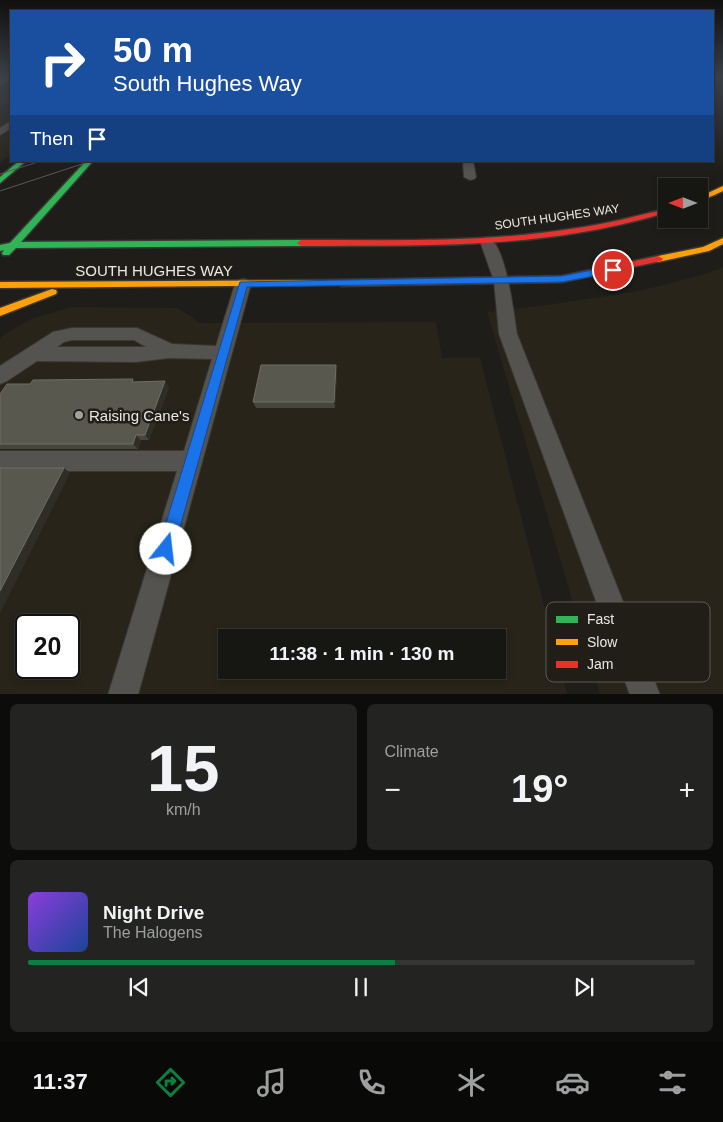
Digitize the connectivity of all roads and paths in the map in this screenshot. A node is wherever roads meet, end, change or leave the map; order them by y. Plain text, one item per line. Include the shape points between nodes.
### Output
1 (21, 162) edge
2 (89, 162) edge
3 (468, 162) edge
4 (470, 177) dead end
5 (0, 180) edge
6 (723, 188) edge
7 (708, 196) edge
8 (658, 213) edge
9 (487, 240) junction
10 (723, 241) edge
11 (13, 245) junction
12 (0, 248) edge
13 (0, 259) edge
14 (502, 281) junction
15 (243, 284) junction
16 (0, 285) edge
17 (89, 286) junction
18 (0, 312) edge
19 (224, 353) junction
20 (0, 376) edge
21 (0, 461) edge
22 (192, 461) junction
23 (609, 602) edge
24 (640, 682) edge
25 (123, 694) edge
26 (645, 694) edge

1 - 5 street
2 - 11 street
3 - 4 lane
6 - 7 street
8 - 9 street, SOUTH HUGHES WAY via 578,230
9 - 11 street, SOUTH HUGHES WAY
9 - 14 lane
10 - 14 street, SOUTH HUGHES WAY via 706,249 562,279
11 - 12 street, SOUTH HUGHES WAY
11 - 13 street
14 - 15 street, SOUTH HUGHES WAY
14 - 23 lane via 508,334
15 - 17 street, SOUTH HUGHES WAY
15 - 19 lane
16 - 17 street, SOUTH HUGHES WAY
17 - 18 street via 62,289
19 - 20 lane via 32,354
19 - 22 lane
21 - 22 lane
22 - 25 lane
24 - 26 lane

